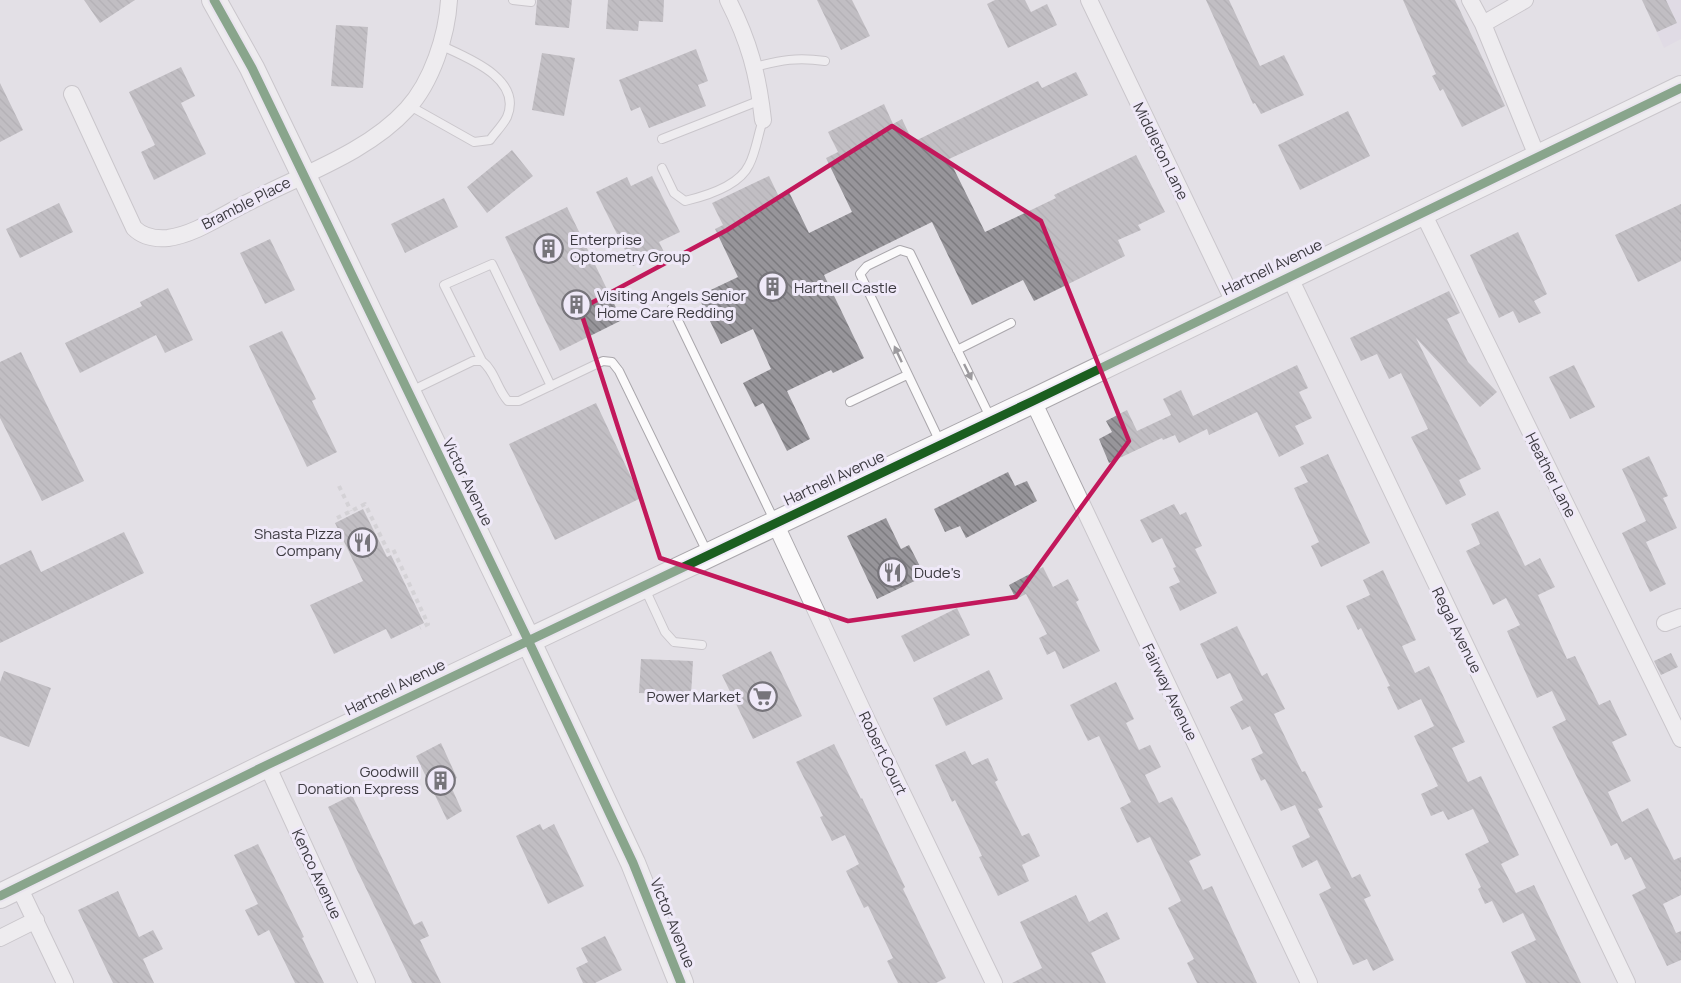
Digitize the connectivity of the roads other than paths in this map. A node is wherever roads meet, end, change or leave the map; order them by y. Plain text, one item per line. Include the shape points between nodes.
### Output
1 (214, 0) edge
2 (449, 0) edge
3 (513, 0) edge
4 (728, 0) edge
5 (1089, 0) edge
6 (1470, 0) edge
7 (1525, 0) edge
8 (531, 2) dead end
9 (1483, 24) junction
10 (442, 46) junction
11 (825, 61) dead end
12 (754, 67) junction
13 (1681, 88) edge
14 (72, 94) dead end
15 (761, 100) junction
16 (410, 106) junction
17 (763, 120) joint
18 (662, 139) dead end
19 (1537, 156) junction
20 (662, 168) dead end
21 (302, 175) junction
22 (1422, 211) junction
23 (1289, 276) junction
24 (1234, 302) junction
25 (672, 308) dead end
26 (1011, 323) dead end
27 (957, 350) junction
28 (482, 361) junction
29 (907, 375) junction
30 (551, 386) junction
31 (408, 392) junction
32 (1033, 401) junction
33 (850, 402) dead end
34 (992, 420) junction
35 (941, 445) junction
36 (776, 523) junction
37 (708, 555) junction
38 (644, 586) junction
39 (528, 640) junction
40 (702, 645) dead end
41 (1681, 739) edge
42 (267, 765) junction
43 (10, 892) edge
44 (36, 920) junction
45 (0, 938) edge
46 (65, 983) edge
47 (367, 983) edge
48 (681, 983) edge
49 (994, 983) edge
50 (1310, 983) edge
51 (1627, 983) edge

1 - 21 main road, Victor Avenue via 252,68
2 - 10 street, Bramble Place
3 - 8 lane
4 - 12 street via 749,45
5 - 24 street, Middleton Lane
6 - 9 street
7 - 9 street
9 - 19 street
10 - 16 street, Bramble Place
10 - 16 lane via 474,61 505,84 511,100 507,117 490,140 474,142
11 - 12 lane via 785,59
12 - 15 street
13 - 19 main road, Hartnell Avenue
14 - 21 street, Bramble Place via 130,221 140,234 161,238 180,235
15 - 17 street
15 - 18 lane
16 - 21 street, Bramble Place via 377,135
17 - 20 lane via 749,166 736,180 703,197 685,201 674,194
19 - 22 main road, Hartnell Avenue
21 - 31 main road, Victor Avenue
22 - 23 main road, Hartnell Avenue
22 - 41 street, Heather Lane
23 - 24 main road, Hartnell Avenue
23 - 51 street, Regal Avenue
24 - 32 main road, Hartnell Avenue
25 - 36 lane
26 - 27 lane
29 -> 27 lane via 860,274 867,266 900,250 910,253
27 -> 34 lane
28 - 30 lane via 508,401 519,401
28 - 30 lane via 444,285 492,264
28 - 31 lane via 473,361
29 - 33 lane
29 - 35 lane
30 - 37 lane via 603,361 612,362
31 - 39 main road, Victor Avenue
32 - 34 main road, Hartnell Avenue
32 - 50 street, Fairway Avenue
34 - 35 main road, Hartnell Avenue
35 - 36 main road, Hartnell Avenue
36 - 37 main road, Hartnell Avenue
36 - 49 street, Robert Court
37 - 38 main road, Hartnell Avenue
38 - 39 main road, Hartnell Avenue
38 - 40 lane via 665,632 674,642
39 - 42 main road, Hartnell Avenue
39 - 48 main road, Victor Avenue via 633,863
42 - 43 main road, Hartnell Avenue
42 - 47 street, Kenco Avenue
43 - 44 street
44 - 45 street
44 - 46 street

